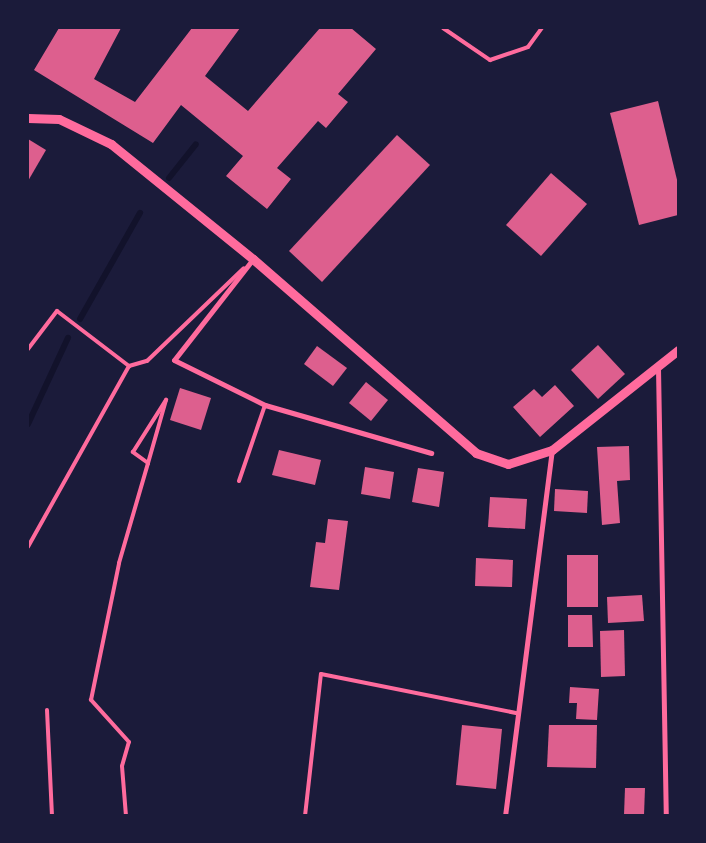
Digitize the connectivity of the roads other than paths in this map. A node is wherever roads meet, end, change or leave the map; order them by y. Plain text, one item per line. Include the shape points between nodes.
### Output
1 (443, 28) edge
2 (542, 28) edge
3 (28, 118) edge
4 (253, 259) junction
5 (28, 349) edge
6 (678, 350) edge
7 (129, 366) junction
8 (658, 368) junction
9 (265, 405) junction
10 (552, 450) junction
11 (431, 453) dead end
12 (148, 464) junction
13 (239, 481) dead end
14 (28, 547) edge
15 (47, 710) dead end
16 (517, 713) junction
17 (52, 816) edge
18 (126, 816) edge
19 (305, 816) edge
20 (505, 816) edge
21 (666, 816) edge

1 - 2 lane via 490,60 528,47
3 - 4 street via 58,119 110,144
4 - 7 lane via 147,361
4 - 9 street via 174,360
4 - 10 street via 476,452 508,464
5 - 7 lane via 57,311
6 - 8 street
7 - 14 lane
8 - 10 street
8 - 21 street
9 - 11 street
9 - 13 lane
10 - 16 street
12 - 12 lane via 161,418 166,400 132,452
12 - 18 lane via 119,563 91,700 129,742 122,766
15 - 17 lane
16 - 19 lane via 320,674
16 - 20 street

